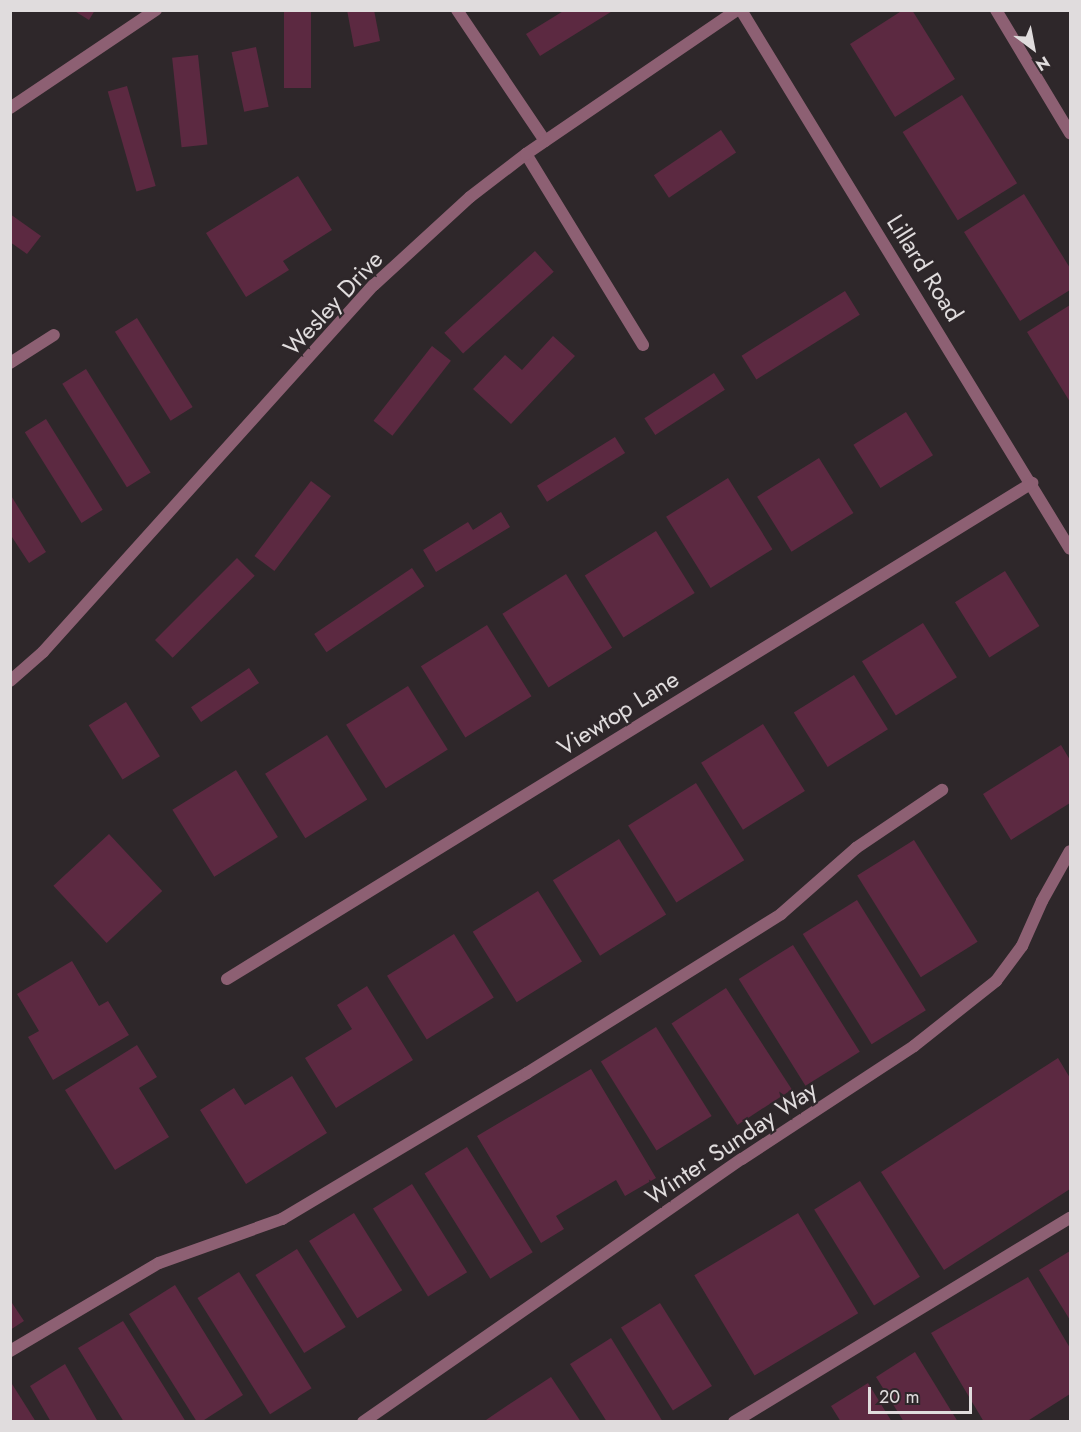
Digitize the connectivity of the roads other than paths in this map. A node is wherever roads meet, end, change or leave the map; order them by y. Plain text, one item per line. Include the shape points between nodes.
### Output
1 (156, 10) edge
2 (457, 10) edge
3 (739, 10) edge
4 (996, 10) edge
5 (10, 108) edge
6 (1071, 133) edge
7 (544, 141) junction
8 (526, 154) junction
9 (54, 335) dead end
10 (643, 345) dead end
11 (10, 363) edge
12 (1032, 483) junction
13 (1071, 549) edge
14 (10, 681) edge
15 (942, 790) dead end
16 (1071, 851) edge
17 (227, 980) dead end
18 (1071, 1218) edge
19 (10, 1351) edge
20 (367, 1420) edge
21 (734, 1422) edge

1 - 5 street
2 - 7 street
3 - 7 street, Wesley Drive
3 - 12 street, Lillard Road
4 - 6 street
7 - 8 street, Wesley Drive
8 - 10 street
8 - 14 street, Wesley Drive via 470,197 374,285 43,652
9 - 11 street
12 - 13 street, Lillard Road
12 - 17 street, Viewtop Lane
15 - 19 street via 856,848 781,914 527,1073 282,1219 159,1263
16 - 20 street, Winter Sunday Way via 1022,946 996,981 914,1046 742,1159
18 - 21 street

